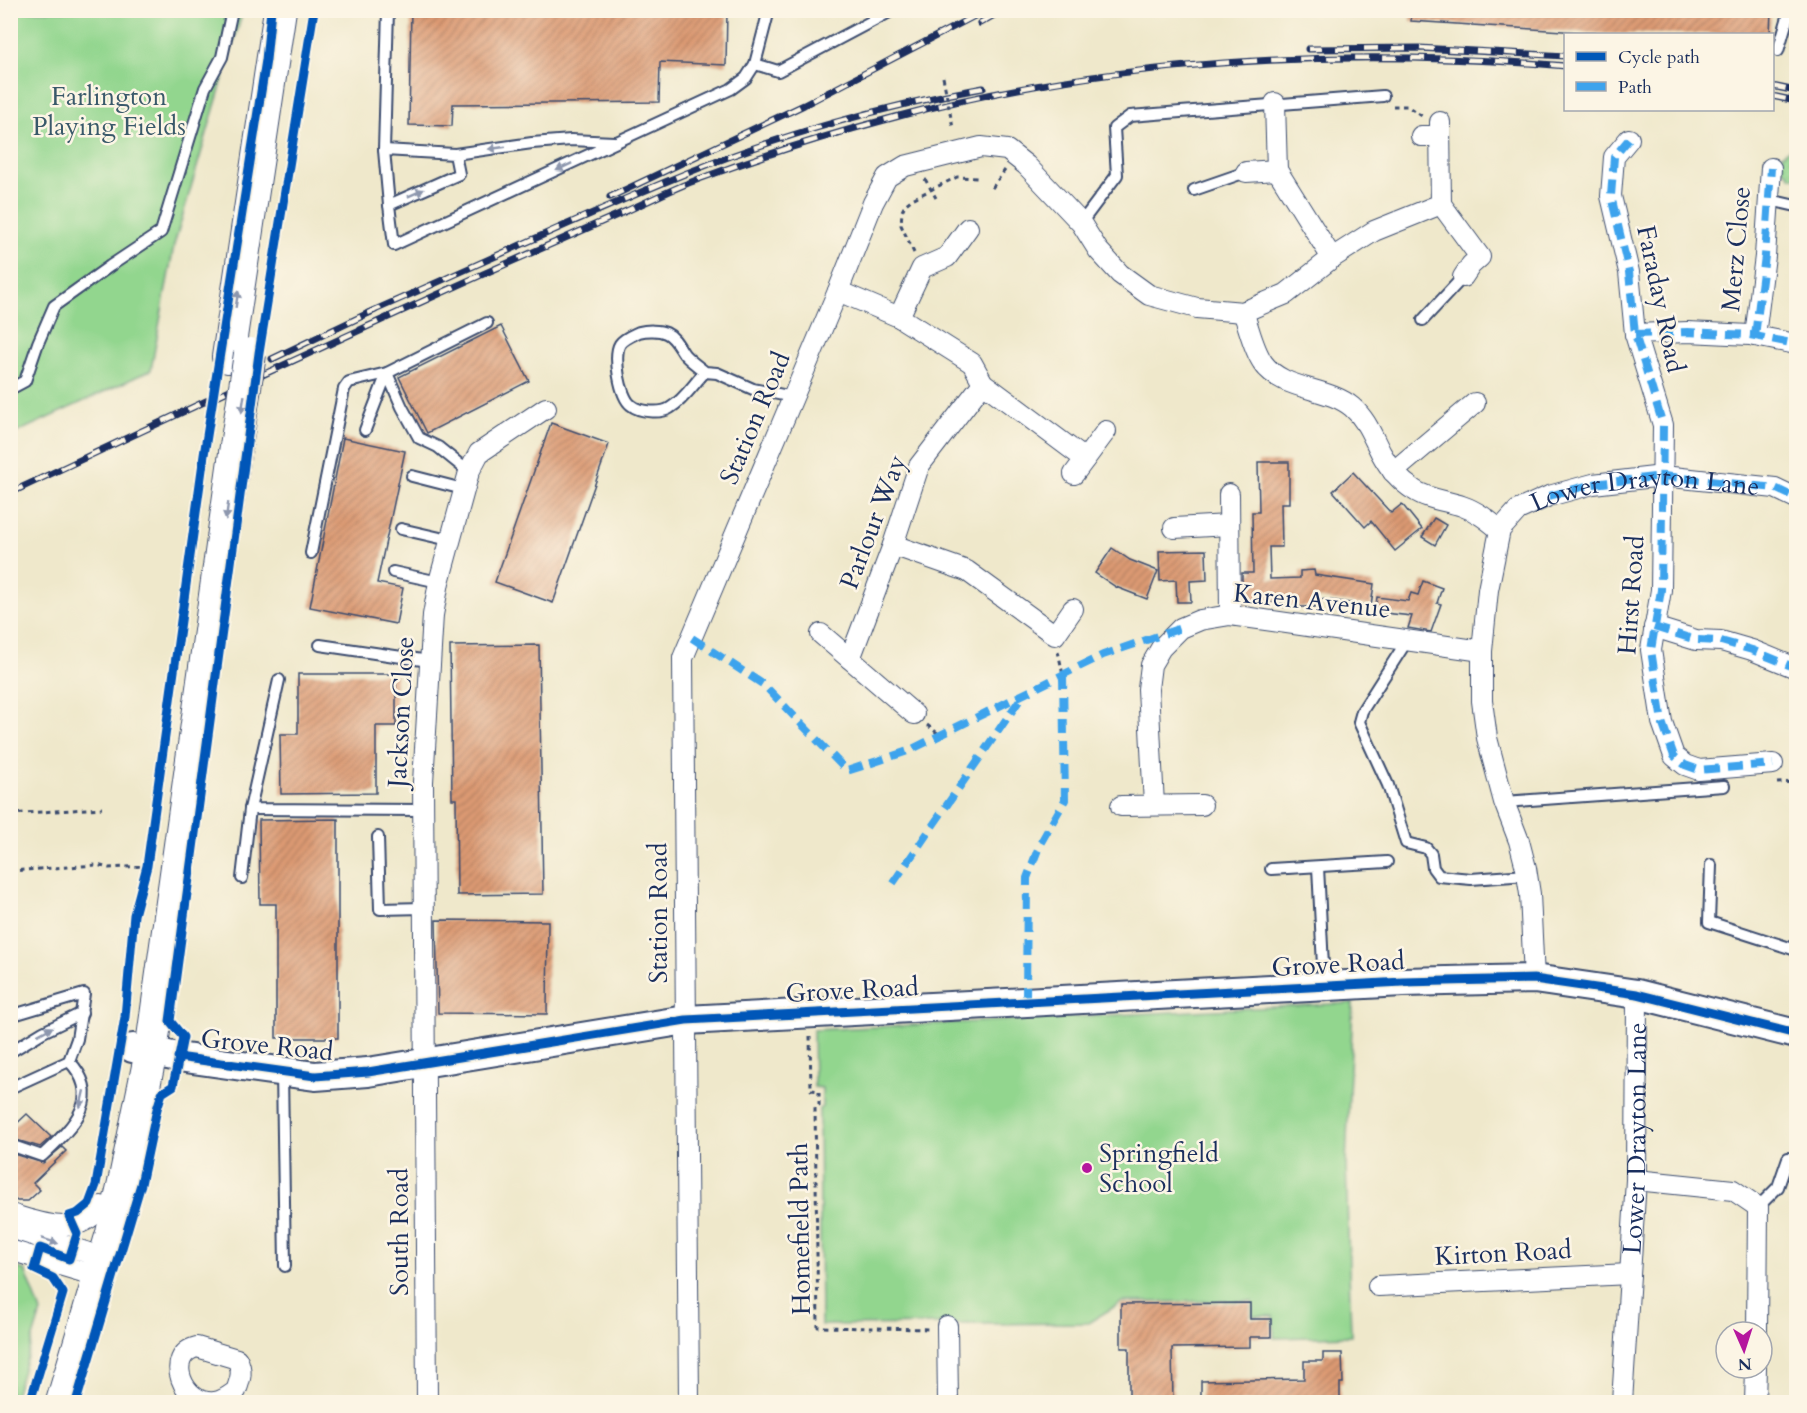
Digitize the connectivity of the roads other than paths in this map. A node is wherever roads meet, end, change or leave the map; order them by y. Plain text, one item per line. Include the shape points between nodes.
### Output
1 (232, 10) edge
2 (280, 10) edge
3 (300, 10) edge
4 (388, 10) edge
5 (769, 10) edge
6 (893, 10) edge
7 (1790, 10) edge
8 (1778, 51) dead end
9 (755, 64) junction
10 (1383, 96) road end
11 (1275, 103) junction
12 (1434, 131) road end
13 (1629, 139) dead end
14 (617, 142) junction
15 (384, 150) junction
16 (455, 154) junction
17 (1771, 168) dead end
18 (1277, 170) junction
19 (1246, 172) joint
20 (1194, 190) dead end
21 (1770, 200) junction
22 (1441, 204) junction
23 (389, 205) junction
24 (1797, 206) edge
25 (1081, 223) junction
26 (968, 228) dead end
27 (1332, 258) junction
28 (1462, 277) joint
29 (838, 291) junction
30 (1243, 312) junction
31 (899, 317) junction
32 (1423, 320) dead end
33 (487, 323) dead end
34 (1635, 334) junction
35 (1755, 336) junction
36 (1797, 344) edge
37 (239, 356) junction
38 (705, 372) junction
39 (387, 373) junction
40 (983, 383) junction
41 (10, 389) edge
42 (793, 397) junction
43 (1475, 403) dead end
44 (546, 408) dead end
45 (365, 429) dead end
46 (1106, 432) dead end
47 (1393, 472) junction
48 (412, 476) dead end
49 (1663, 476) junction
50 (466, 480) junction
51 (1229, 494) dead end
52 (1797, 498) edge
53 (1229, 525) junction
54 (1174, 528) dead end
55 (401, 529) dead end
56 (1500, 530) junction
57 (449, 540) junction
58 (892, 545) junction
59 (311, 553) dead end
60 (393, 573) dead end
61 (439, 582) junction
62 (1073, 609) dead end
63 (1230, 615) junction
64 (1654, 627) junction
65 (821, 634) dead end
66 (1408, 639) junction
67 (320, 645) dead end
68 (1482, 651) junction
69 (849, 659) junction
70 (429, 661) junction
71 (1797, 668) edge
72 (279, 680) dead end
73 (914, 714) dead end
74 (1773, 764) dead end
75 (1724, 786) dead end
76 (1504, 802) junction
77 (1154, 805) junction
78 (1202, 805) dead end
79 (1121, 806) dead end
80 (250, 809) junction
81 (424, 810) junction
82 (378, 837) dead end
83 (1387, 862) dead end
84 (1712, 864) dead end
85 (1318, 867) junction
86 (1271, 869) dead end
87 (1527, 875) junction
88 (242, 878) dead end
89 (424, 908) junction
90 (1797, 950) edge
91 (1534, 980) junction
92 (1324, 986) junction
93 (1637, 994) junction
94 (82, 1013) junction
95 (10, 1016) edge
96 (686, 1020) junction
97 (1797, 1034) edge
98 (142, 1050) junction
99 (10, 1052) edge
100 (69, 1061) junction
101 (426, 1062) junction
102 (282, 1072) junction
103 (10, 1088) edge
104 (10, 1145) edge
105 (1788, 1158) dead end
106 (1636, 1180) junction
107 (101, 1206) junction
108 (1758, 1207) junction
109 (10, 1214) edge
110 (10, 1228) edge
111 (10, 1250) edge
112 (92, 1264) junction
113 (285, 1266) dead end
114 (1630, 1274) junction
115 (1378, 1287) dead end
116 (1756, 1320) edge
117 (947, 1327) road end
118 (1756, 1380) edge
119 (41, 1402) edge
120 (62, 1402) edge
121 (427, 1402) edge
122 (689, 1402) edge
123 (948, 1402) edge
124 (1622, 1402) edge
125 (1755, 1402) edge

1 - 41 lane via 222,57 205,88 161,232 54,306 25,381
37 -> 2 main road
3 - 37 main road
4 - 15 lane
5 - 9 lane
6 - 9 lane via 778,71
7 - 8 lane
9 - 14 lane via 746,78 730,90
10 - 11 lane
11 - 18 street
11 - 25 lane via 1130,116 1114,128 1117,175
12 - 22 street
13 - 34 street, Faraday Road via 1614,157 1611,196 1629,272
14 -> 16 lane via 571,140
14 -> 23 lane via 394,245
15 - 16 lane
15 - 23 lane
23 -> 16 lane via 459,174
17 - 21 street, Merz Close
18 - 19 street
18 - 27 street
19 - 20 lane
21 - 24 lane
21 - 35 street, Merz Close
22 - 27 street, Station Road via 1374,231
22 - 28 street via 1480,257
25 - 29 street, Station Road via 1007,150 981,147 905,166 887,177 877,195
25 - 30 street, Station Road via 1120,274 1149,295 1197,308
26 - 31 street via 947,257 922,268
27 - 30 street, Station Road via 1286,294
28 - 32 lane
29 - 31 street
29 - 42 street, Station Road
30 - 47 street via 1261,361 1270,372 1352,407 1367,423
31 - 40 street via 972,363
33 - 39 lane
34 - 35 street
34 - 49 street, Faraday Road via 1663,425
35 - 36 street
37 - 98 main road, bridge
38 - 38 lane via 670,409 646,410 630,405 627,400 618,372 617,352 629,337 660,331 670,336
38 - 42 lane via 717,373 753,389
39 - 45 lane
39 - 50 lane via 420,438 438,447
39 - 59 lane via 349,382 344,389
40 - 46 street via 1079,467
40 - 58 street, Parlour Way via 920,466
42 - 96 street, Station Road via 683,658
43 - 47 street
44 - 50 street, Jackson Close via 479,453
47 - 56 street via 1416,492 1464,506
48 - 50 lane
49 - 52 street, Lower Drayton Lane via 1775,488
49 - 56 street, Lower Drayton Lane via 1593,484 1549,496 1518,510
49 - 64 street, Hirst Road via 1661,590
50 - 57 street, Jackson Close
51 - 53 street
53 - 54 street
53 - 63 street
55 - 57 lane
56 - 68 street, Lower Drayton Lane via 1488,590
57 - 61 street, Jackson Close
58 - 62 street via 968,571 1055,635
58 - 69 street, Parlour Way
60 - 61 lane
61 - 70 street, Jackson Close
63 - 66 street, Karen Avenue
63 - 77 street, Karen Avenue via 1181,628 1151,665 1148,689
64 - 71 street via 1696,640 1720,641 1752,650
64 - 74 street, Hirst Road via 1651,650 1662,722 1674,756 1699,770
65 - 69 street
66 - 68 street, Karen Avenue
66 - 87 lane via 1362,711 1359,722 1388,785 1406,843 1426,848 1439,876 1471,879
67 - 70 lane
68 - 76 street, Lower Drayton Lane via 1487,738
69 - 73 street
70 - 81 street, Jackson Close
72 - 80 lane
75 - 76 lane
76 - 87 street, Lower Drayton Lane
77 - 78 street
77 - 79 street
80 - 81 lane
80 - 88 lane
81 - 89 street, Jackson Close
82 - 89 lane via 380,909
83 - 85 lane
84 - 90 lane via 1709,922
85 - 86 lane
85 - 92 lane
87 - 91 street, Lower Drayton Lane
89 - 101 street, Jackson Close
91 - 92 street, Grove Road
91 - 93 street, Lower Drayton Lane
92 - 96 street, Grove Road
93 - 97 street
93 - 106 street, Lower Drayton Lane
94 - 95 lane via 84,994
99 -> 94 lane
94 - 100 lane
96 - 101 street, Grove Road
96 - 122 street, Station Road
98 - 102 street, Grove Road
98 - 107 main road
98 - 112 main road via 125,1178
100 - 103 lane
100 -> 104 lane via 81,1075 85,1088 75,1124 42,1156
101 - 102 street, Grove Road via 326,1075
101 - 121 street, South Road
102 - 113 lane
105 - 108 lane via 1778,1187
106 - 108 street via 1733,1190
106 - 114 street, Lower Drayton Lane
107 - 109 street via 88,1220 63,1227
107 - 112 main road
108 - 116 street
110 -> 112 street
111 - 112 street
112 - 119 main road
112 - 120 main road
114 - 115 street, Kirton Road
114 - 124 street, Lower Drayton Lane
117 - 123 street
118 - 125 street

